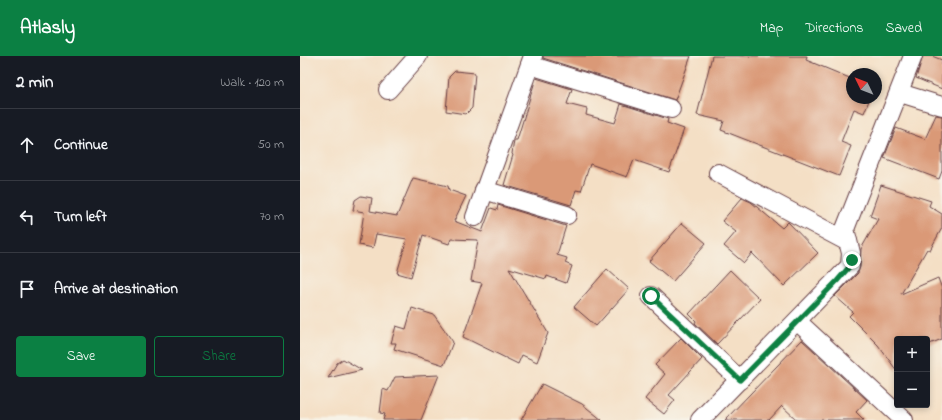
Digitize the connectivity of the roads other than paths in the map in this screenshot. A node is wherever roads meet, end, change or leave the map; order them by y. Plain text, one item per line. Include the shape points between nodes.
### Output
1 (418, 56) edge
2 (913, 56) edge
3 (531, 61) edge
4 (388, 90) dead end
5 (900, 93) junction
6 (942, 106) edge
7 (671, 109) dead end
8 (718, 173) dead end
9 (484, 190) junction
10 (567, 215) dead end
11 (475, 217) dead end
12 (848, 242) junction
13 (651, 296) dead end
14 (797, 321) junction
15 (740, 380) junction
16 (700, 420) edge
17 (904, 420) edge

1 - 4 street
2 - 5 street
3 - 7 street
3 - 9 street
5 - 6 street
5 - 12 street via 845,229
8 - 12 street
9 - 10 street
9 - 11 street
12 - 14 street via 851,253 850,266
13 - 15 street
14 - 15 street
14 - 17 street
15 - 16 street

